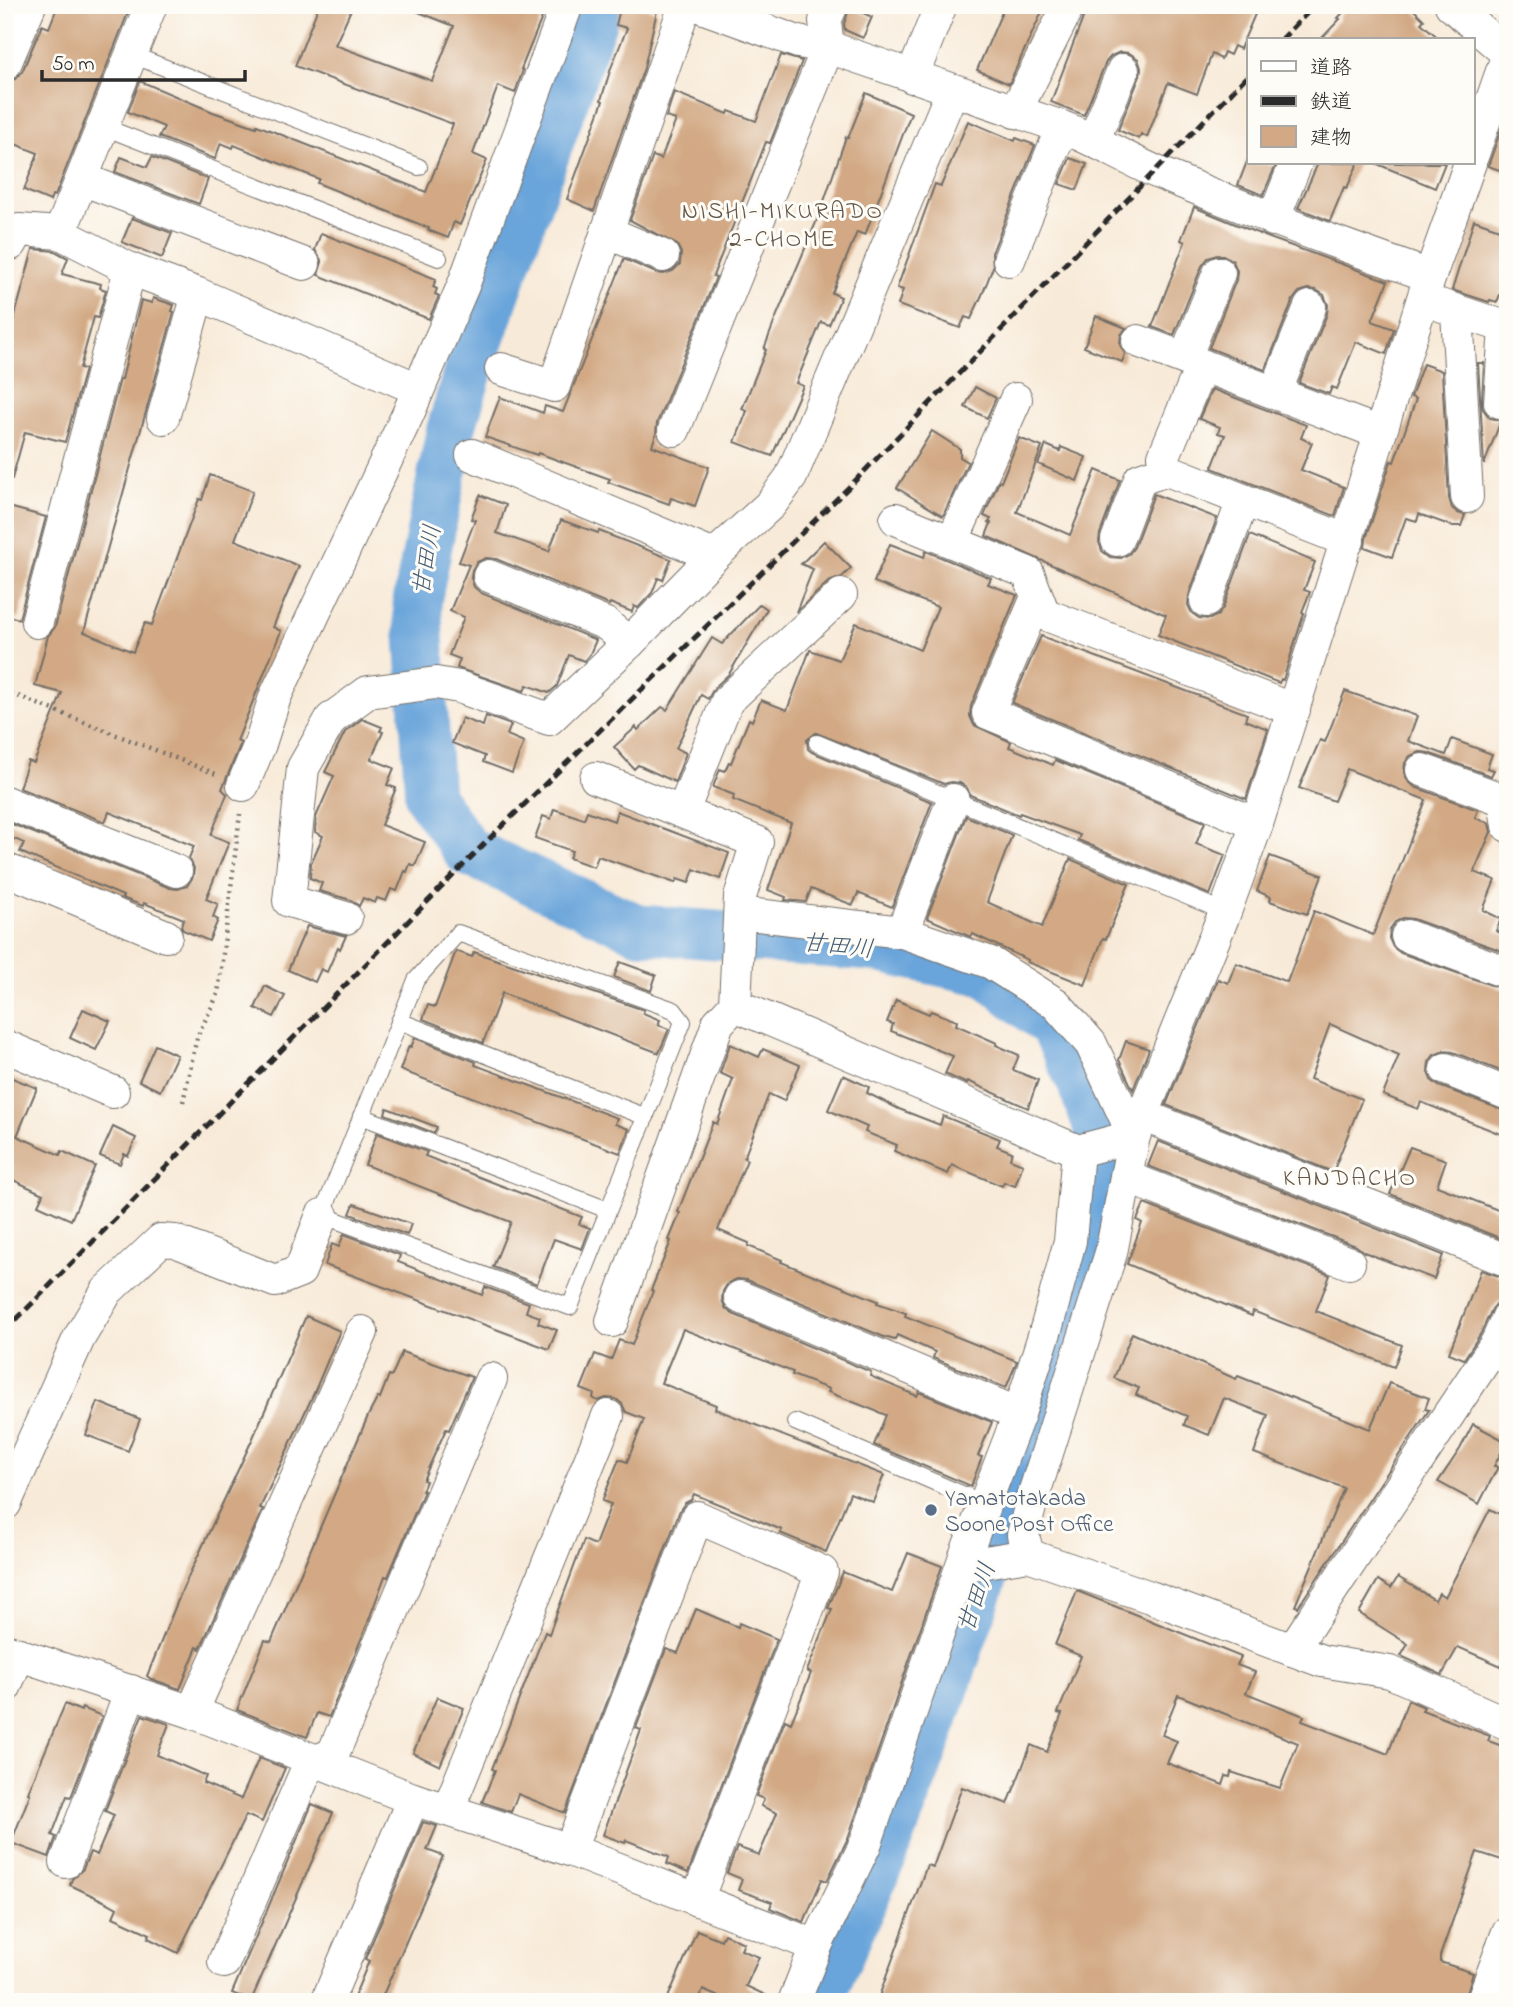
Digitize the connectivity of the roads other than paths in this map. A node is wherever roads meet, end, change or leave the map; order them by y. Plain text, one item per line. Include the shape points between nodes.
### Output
1 (30, 5) edge
2 (151, 5) edge
3 (567, 5) edge
4 (685, 5) edge
5 (696, 5) edge
6 (832, 5) edge
7 (941, 5) edge
8 (1069, 5) edge
9 (1451, 5) edge
10 (828, 47) junction
11 (131, 54) junction
12 (1508, 54) edge
13 (5, 64) edge
14 (1123, 70) dead end
15 (912, 77) junction
16 (952, 91) junction
17 (1015, 112) junction
18 (104, 127) junction
19 (1062, 127) junction
20 (1094, 139) junction
21 (1474, 150) edge
22 (1296, 164) edge
23 (1469, 164) edge
24 (419, 167) dead end
25 (82, 179) junction
26 (1273, 220) junction
27 (607, 232) junction
28 (60, 233) junction
29 (7, 251) edge
30 (663, 256) dead end
31 (439, 258) dead end
32 (1009, 260) dead end
33 (304, 264) dead end
34 (130, 268) junction
35 (1219, 273) dead end
36 (1426, 288) junction
37 (198, 294) junction
38 (1310, 307) dead end
39 (1457, 311) junction
40 (1138, 341) dead end
41 (1194, 362) junction
42 (501, 369) dead end
43 (418, 389) junction
44 (1275, 393) junction
45 (1016, 399) dead end
46 (1500, 402) dead end
47 (163, 418) dead end
48 (674, 430) dead end
49 (1380, 433) junction
50 (472, 454) dead end
51 (1167, 470) junction
52 (1466, 498) dead end
53 (1243, 500) junction
54 (896, 519) dead end
55 (1117, 540) dead end
56 (1348, 541) junction
57 (951, 542) junction
58 (714, 556) junction
59 (489, 576) dead end
60 (841, 594) dead end
61 (1037, 597) junction
62 (1206, 601) dead end
63 (37, 622) dead end
64 (629, 643) junction
65 (1294, 710) junction
66 (817, 743) dead end
67 (1422, 771) dead end
68 (596, 778) dead end
69 (243, 785) road end
70 (953, 800) junction
71 (5, 802) edge
72 (683, 811) junction
73 (1257, 824) junction
74 (1508, 826) edge
75 (5, 869) edge
76 (176, 871) dead end
77 (1225, 912) junction
78 (740, 913) junction
79 (346, 918) dead end
80 (902, 932) junction
81 (166, 936) dead end
82 (1406, 936) dead end
83 (1508, 973) edge
84 (735, 1005) junction
85 (399, 1021) junction
86 (5, 1046) edge
87 (1446, 1069) dead end
88 (113, 1092) dead end
89 (1508, 1094) edge
90 (360, 1116) junction
91 (646, 1117) junction
92 (1138, 1125) junction
93 (1077, 1151) junction
94 (1126, 1177) junction
95 (608, 1210) junction
96 (321, 1215) junction
97 (1508, 1261) edge
98 (1349, 1262) dead end
99 (740, 1297) dead end
100 (1508, 1317) edge
101 (612, 1321) dead end
102 (362, 1332) dead end
103 (491, 1379) dead end
104 (1018, 1414) junction
105 (608, 1416) dead end
106 (795, 1422) dead end
107 (5, 1504) edge
108 (985, 1504) junction
109 (1021, 1557) junction
110 (967, 1567) junction
111 (1292, 1650) junction
112 (12, 1652) edge
113 (5, 1687) edge
114 (131, 1691) junction
115 (192, 1712) junction
116 (1508, 1724) edge
117 (316, 1761) junction
118 (413, 1799) junction
119 (448, 1810) junction
120 (570, 1850) junction
121 (66, 1862) dead end
122 (697, 1900) junction
123 (1508, 1932) edge
124 (816, 1946) junction
125 (225, 1962) dead end
126 (328, 1999) dead end
127 (794, 2002) edge
128 (1482, 2002) edge

1 - 13 street
2 - 11 street
3 - 43 street via 467,274
4 - 27 street
5 - 10 street via 798,42
6 - 10 street via 825,21
7 - 15 street
8 - 17 street
9 - 12 street
10 - 15 street
10 - 48 street
11 - 18 street
11 - 24 lane
12 - 21 street
14 - 20 street
15 - 16 street
16 - 17 street
16 - 58 street via 791,477 771,504
17 - 19 street
18 - 25 street
18 - 31 lane
19 - 20 street
19 - 32 street
20 - 26 street via 1154,171
22 - 26 street
23 - 36 street
25 - 28 street
25 - 33 street
26 - 36 street
27 - 30 street
27 - 42 street via 554,386
28 - 29 street via 19,230
28 - 34 street
34 - 37 street
34 - 63 street
35 - 41 street
36 - 39 street
36 - 49 street
37 - 43 street
37 - 47 street
38 - 44 street
39 - 46 street via 1505,327
39 - 52 street
40 - 41 street
41 - 44 street
41 - 51 street via 1164,456
43 - 69 street via 275,697
44 - 49 street
45 - 57 street
49 - 56 street
50 - 58 street
51 - 53 street
51 - 55 street via 1140,479
53 - 56 street
53 - 62 street
54 - 57 street
56 - 65 street
57 - 61 street via 1028,573
58 - 64 street
59 - 64 street via 606,624
60 - 72 street via 727,701
61 - 65 street via 1044,614
61 - 73 street via 988,713
64 - 79 street via 549,719 436,683 368,692 331,719 303,768 289,901
65 - 73 street
66 - 70 lane
67 - 74 street via 1504,800
68 - 72 street
70 - 77 lane
70 - 80 street
71 - 76 street
72 - 78 street via 757,842
73 - 77 street
75 - 81 street
77 - 92 street
78 - 80 street
78 - 84 street
80 - 92 street via 991,964 1056,1004 1091,1044
82 - 83 street
84 - 93 street
84 - 101 street via 718,1023
85 - 90 lane
85 - 91 lane
85 - 91 lane via 416,980 458,933 674,1010 683,1022
86 - 88 street
87 - 89 street
90 - 95 lane
90 - 96 lane
91 - 95 lane
92 - 93 street
92 - 94 street
92 - 97 street
93 - 104 street via 1070,1241
94 - 98 street
94 - 109 street via 1111,1253 1031,1503
95 - 96 lane via 570,1307
96 - 107 street via 299,1271 275,1282 175,1241 162,1240 107,1291 79,1338
99 - 104 street
100 - 111 street via 1489,1353
102 - 115 street
103 - 117 street via 333,1754
104 - 108 street
105 - 119 street
106 - 108 lane
108 - 110 street
109 - 110 street
109 - 111 street via 1150,1597
110 - 124 street via 865,1845
111 - 116 street via 1322,1661 1390,1672
112 - 113 street
112 - 114 street
114 - 115 street
114 - 121 street
115 - 117 street
117 - 118 street
117 - 125 street via 307,1769
118 - 119 street
118 - 126 street
119 - 120 street
120 - 122 street
120 - 122 street via 697,1517 822,1572
122 - 124 street
123 - 128 street
124 - 127 street

